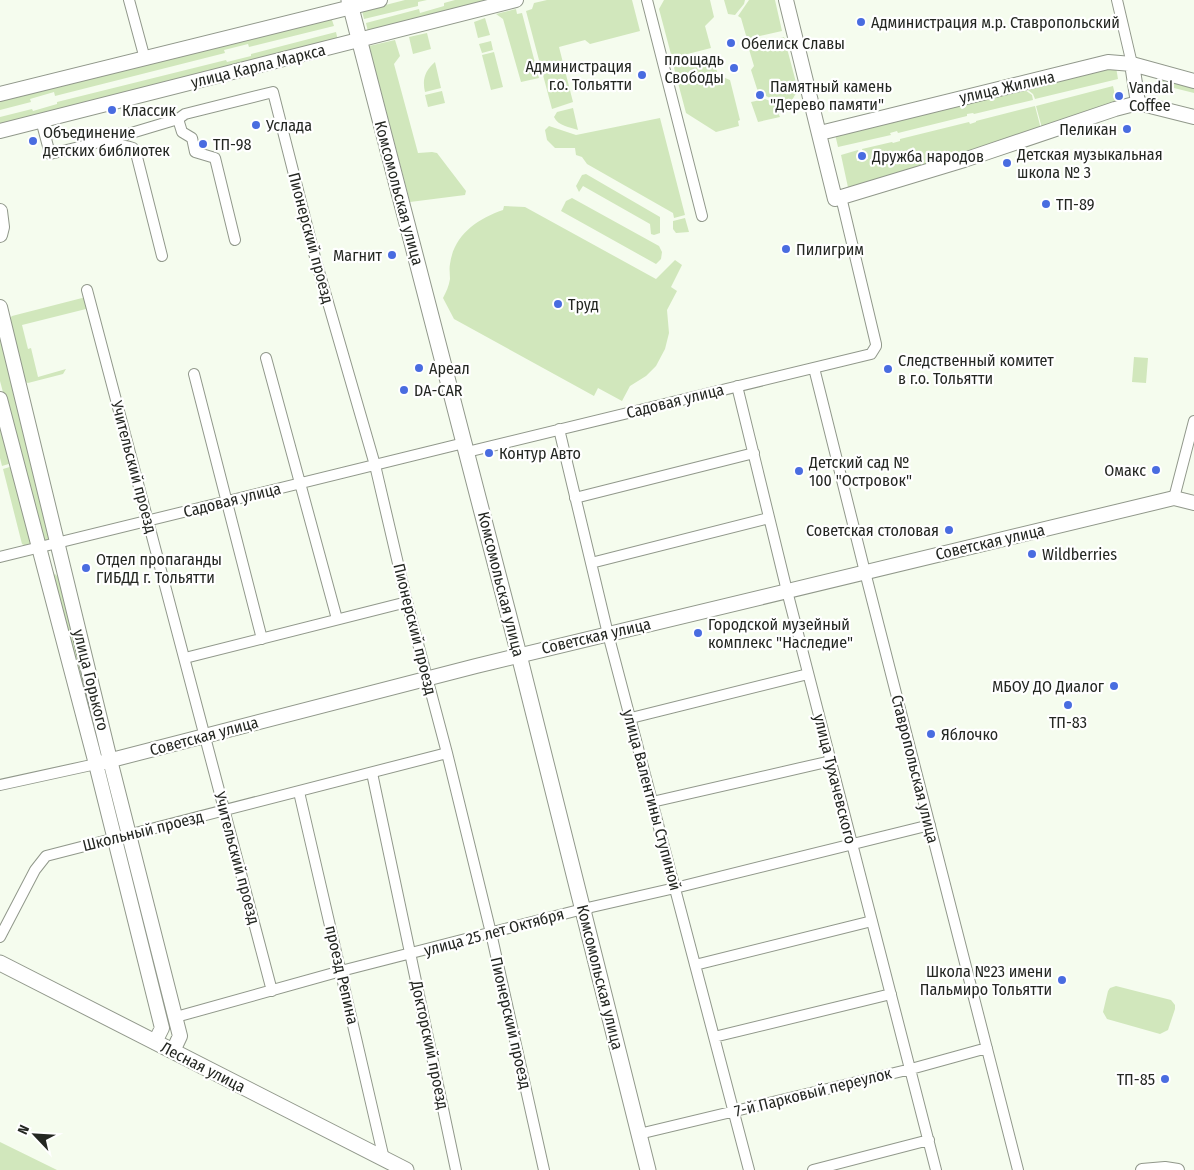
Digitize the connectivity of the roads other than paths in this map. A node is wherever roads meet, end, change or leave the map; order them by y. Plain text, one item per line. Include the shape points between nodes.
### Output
1 (129, 0) edge
2 (380, 0) edge
3 (516, 0) edge
4 (647, 0) edge
5 (786, 0) edge
6 (1117, 0) edge
7 (350, 4) edge
8 (358, 40) junction
9 (145, 58) junction
10 (1132, 64) junction
11 (1194, 81) edge
12 (0, 94) edge
13 (1138, 103) junction
14 (1194, 117) edge
15 (178, 119) junction
16 (41, 120) junction
17 (0, 131) edge
18 (820, 133) junction
19 (108, 140) junction
20 (838, 198) junction
21 (0, 211) edge
22 (702, 216) dead end
23 (0, 235) edge
24 (235, 240) dead end
25 (162, 256) dead end
26 (87, 290) dead end
27 (0, 306) edge
28 (266, 358) dead end
29 (814, 368) junction
30 (194, 374) dead end
31 (737, 386) junction
32 (0, 402) edge
33 (1194, 421) edge
34 (559, 430) junction
35 (466, 447) junction
36 (754, 453) junction
37 (375, 465) junction
38 (300, 483) junction
39 (575, 498) junction
40 (1174, 498) junction
41 (225, 502) junction
42 (1194, 503) edge
43 (769, 518) junction
44 (148, 520) junction
45 (57, 543) junction
46 (39, 547) junction
47 (0, 557) edge
48 (591, 564) junction
49 (865, 572) junction
50 (787, 591) junction
51 (407, 602) junction
52 (337, 619) junction
53 (608, 634) junction
54 (262, 639) junction
55 (519, 655) junction
56 (185, 658) junction
57 (808, 674) junction
58 (427, 678) junction
59 (631, 718) junction
60 (205, 735) junction
61 (447, 753) junction
62 (110, 760) junction
63 (831, 761) junction
64 (96, 764) junction
65 (372, 773) junction
66 (0, 785) edge
67 (299, 792) junction
68 (652, 802) junction
69 (225, 810) junction
70 (930, 825) junction
71 (130, 834) junction
72 (115, 838) junction
73 (852, 844) junction
74 (675, 888) junction
75 (584, 909) junction
76 (872, 921) junction
77 (491, 933) junction
78 (0, 937) edge
79 (411, 954) junction
80 (0, 963) edge
81 (695, 965) junction
82 (341, 971) junction
83 (272, 991) junction
84 (891, 994) junction
85 (176, 1017) junction
86 (714, 1037) junction
87 (155, 1042) junction
88 (987, 1048) junction
89 (173, 1051) junction
90 (911, 1069) junction
91 (734, 1112) junction
92 (639, 1134) junction
93 (929, 1140) junction
94 (384, 1159) junction
95 (406, 1170) edge
96 (456, 1170) edge
97 (544, 1170) edge
98 (648, 1170) edge
99 (749, 1170) edge
100 (813, 1170) edge
101 (936, 1170) edge
102 (1018, 1170) edge
103 (1142, 1170) edge
104 (1178, 1170) edge

1 - 9 street
2 - 7 main road
3 - 8 main road, улица Карла Маркса
4 - 22 street
5 - 18 main road
6 - 10 street
7 - 8 main road, Комсомольская улица
7 - 9 main road
8 - 16 main road, улица Карла Маркса
8 - 35 main road, Комсомольская улица
9 - 12 main road
10 - 11 main road, улица Жилина
10 - 13 main road
10 - 18 main road, улица Жилина via 1108,62
13 - 14 main road
13 - 20 main road
15 - 19 street
15 - 24 street via 182,132 192,138 194,152 215,158
15 - 37 street, Пионерский проезд via 185,114 274,92 316,261
16 - 17 main road, улица Карла Маркса
16 - 19 street via 50,154
18 - 20 main road
19 - 25 street via 114,145 133,148
20 - 29 street, Садовая улица via 876,346 871,354
21 - 23 main road
26 - 44 street, Учительский проезд
27 - 45 main road, улица Горького
28 - 38 street
29 - 31 street, Садовая улица
29 - 49 street, Ставропольская улица
30 - 41 street
31 - 34 street, Садовая улица
31 - 36 street, улица Тухачевского
32 - 46 main road, улица Горького
33 - 40 street
34 - 35 street, Садовая улица
34 - 39 street, улица Валентины Ступиной
35 - 37 street, Садовая улица
35 - 55 main road, Комсомольская улица
36 - 39 street
36 - 43 street, улица Тухачевского
37 - 38 street, Садовая улица
37 - 51 street, Пионерский проезд
38 - 41 street, Садовая улица
38 - 52 street
39 - 48 street, улица Валентины Ступиной
40 - 42 main road, Советская улица
40 - 49 main road, Советская улица
41 - 44 street, Садовая улица
41 - 54 street
43 - 48 street
43 - 50 street, улица Тухачевского
44 - 45 street, Садовая улица
44 - 56 street, Учительский проезд
45 - 46 street, Садовая улица
45 - 62 main road, улица Горького
46 - 47 street, Садовая улица
46 - 64 main road, улица Горького
48 - 53 street, улица Валентины Ступиной
49 - 50 main road, Советская улица
49 - 70 street, Ставропольская улица
50 - 53 main road, Советская улица
50 - 57 street, улица Тухачевского
51 - 52 street
51 - 58 street, Пионерский проезд
52 - 54 street
53 - 55 main road, Советская улица
53 - 59 street, улица Валентины Ступиной
54 - 56 street
55 - 58 main road, Советская улица
55 - 75 main road, Комсомольская улица
56 - 60 street, Учительский проезд
57 - 59 street
57 - 63 street, улица Тухачевского
58 - 60 main road, Советская улица
58 - 61 street, Пионерский проезд
59 - 68 street, улица Валентины Ступиной
60 - 62 main road, Советская улица
60 - 69 street, Учительский проезд
61 - 65 street, Школьный проезд
61 - 77 street, Пионерский проезд
62 - 64 main road, Советская улица
62 - 71 main road, улица Горького
63 - 68 street
63 - 73 street, улица Тухачевского
64 - 66 street, Советская улица
64 - 72 main road, улица Горького
65 - 67 street, Школьный проезд
65 - 79 street, Докторский проезд
67 - 69 street, Школьный проезд
67 - 82 street, проезд Репина
68 - 74 street, улица Валентины Ступиной
69 - 71 street, Школьный проезд
69 - 83 street, Учительский проезд
70 - 73 street, улица 25 лет Октября
70 - 88 street, Ставропольская улица
71 - 72 street, Школьный проезд
71 - 85 main road, улица Горького
72 - 78 street, Школьный проезд via 46,856 35,870
72 - 87 main road, улица Горького via 162,1028
73 - 74 street, улица 25 лет Октября
73 - 76 street, улица Тухачевского
74 - 75 street, улица 25 лет Октября
74 - 81 street, улица Валентины Ступиной
75 - 77 street, улица 25 лет Октября
75 - 92 main road, Комсомольская улица
76 - 81 street
76 - 84 street, улица Тухачевского
77 - 79 street, улица 25 лет Октября
77 - 97 street, Пионерский проезд
79 - 82 street, улица 25 лет Октября
79 - 96 street, Докторский проезд
80 - 87 main road, Лесная улица
81 - 86 street, улица Валентины Ступиной
82 - 83 street, улица 25 лет Октября
82 - 94 street, проезд Репина
83 - 85 street, улица 25 лет Октября
84 - 86 street
84 - 90 street, улица Тухачевского
85 - 89 main road, улица Горького via 180,1036
86 - 91 street, улица Валентины Ступиной
87 - 89 main road, Лесная улица
88 - 90 street, 7-й Парковый переулок
88 - 102 street, Ставропольская улица
89 - 94 main road, Лесная улица
90 - 91 street, 7-й Парковый переулок
90 - 93 street, улица Тухачевского
91 - 92 street, 7-й Парковый переулок
91 - 99 street, улица Валентины Ступиной
92 - 98 main road, Комсомольская улица
93 - 100 street
93 - 101 street, улица Тухачевского
94 - 95 main road, Лесная улица
103 - 104 street

